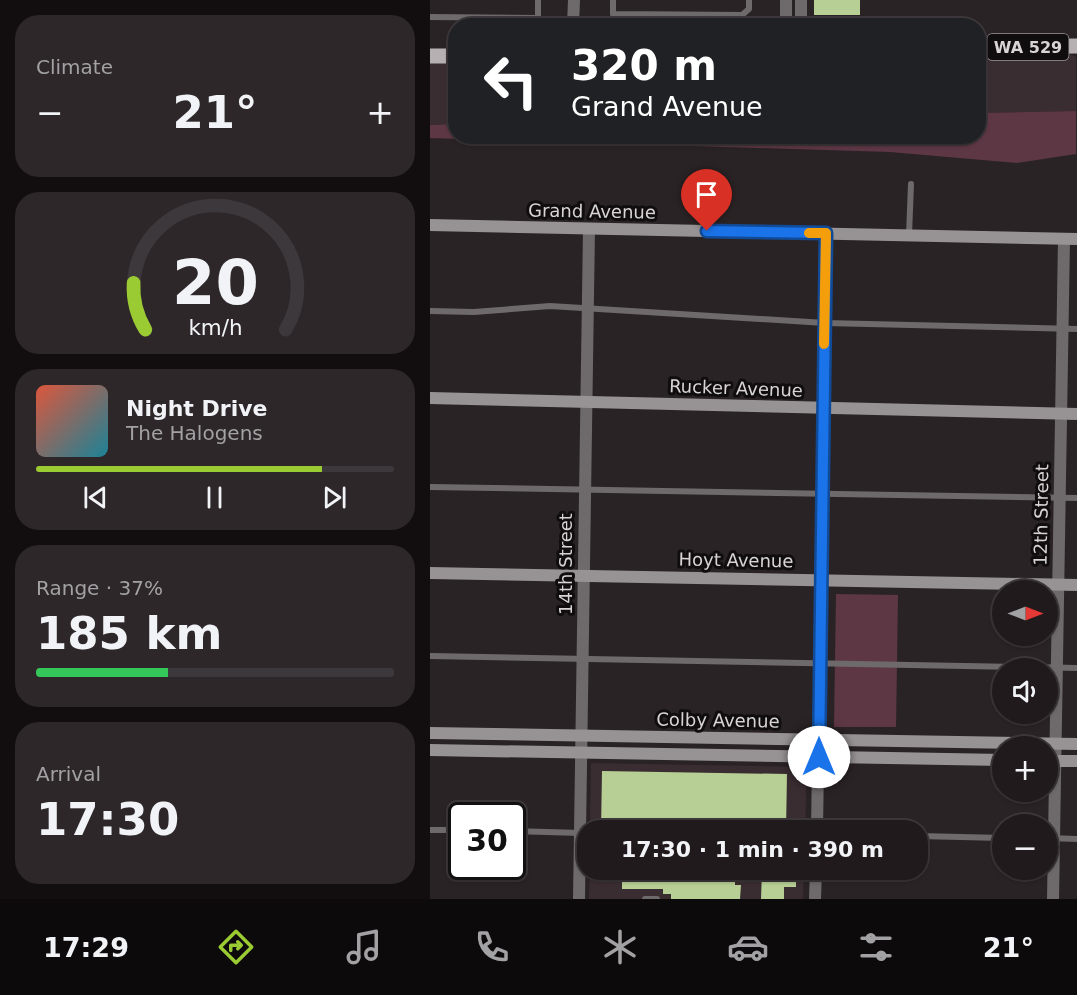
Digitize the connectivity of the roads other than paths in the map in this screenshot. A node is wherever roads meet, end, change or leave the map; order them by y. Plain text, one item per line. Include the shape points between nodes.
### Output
1 (538, 0) edge
2 (574, 0) edge
3 (613, 0) edge
4 (749, 0) edge
5 (786, 0) edge
6 (801, 0) edge
7 (430, 16) edge
8 (573, 18) edge
9 (786, 18) edge
10 (801, 18) edge
11 (1076, 45) edge
12 (986, 47) edge
13 (430, 56) edge
14 (448, 56) edge
15 (911, 184) dead end
16 (430, 225) edge
17 (589, 228) junction
18 (826, 233) junction
19 (909, 235) junction
20 (1070, 239) edge
21 (587, 308) junction
22 (430, 311) edge
23 (825, 323) junction
24 (1062, 328) junction
25 (1076, 328) edge
26 (430, 398) edge
27 (586, 402) junction
28 (823, 408) junction
29 (1061, 414) junction
30 (1076, 414) edge
31 (430, 487) edge
32 (584, 489) junction
33 (822, 493) junction
34 (1060, 498) junction
35 (1076, 498) edge
36 (430, 573) edge
37 (583, 576) junction
38 (820, 580) junction
39 (992, 584) edge
40 (1058, 585) joint
41 (1076, 585) edge
42 (430, 656) edge
43 (583, 658) junction
44 (819, 663) junction
45 (992, 667) edge
46 (1058, 668) edge
47 (1076, 668) edge
48 (430, 734) edge
49 (582, 735) junction
50 (819, 740) junction
51 (992, 743) edge
52 (1058, 744) edge
53 (1076, 744) edge
54 (430, 750) edge
55 (582, 752) junction
56 (819, 757) junction
57 (992, 760) edge
58 (1058, 761) edge
59 (1076, 761) edge
60 (581, 820) edge
61 (817, 820) edge
62 (430, 830) edge
63 (448, 830) edge
64 (526, 831) edge
65 (577, 833) edge
66 (928, 836) edge
67 (992, 837) edge
68 (1058, 838) edge
69 (1076, 839) edge
70 (581, 880) edge
71 (816, 880) edge
72 (1052, 880) edge
73 (579, 899) edge
74 (645, 899) edge
75 (657, 899) edge
76 (815, 899) edge
77 (1053, 899) edge

1 - 7 lane via 538,18
2 - 8 street
3 - 4 lane via 613,14 742,15 749,9
5 - 9 street
6 - 10 street
11 - 12 main road, WA 529
13 - 14 main road
15 - 19 lane
16 - 17 street, Grand Avenue
17 - 18 street, Grand Avenue
17 - 21 street, 14th Street
18 - 19 street, Grand Avenue
18 - 23 street
19 - 20 street, Grand Avenue
20 - 24 street, 12th Street
21 - 22 lane
21 - 23 lane
21 - 27 street, 14th Street
23 - 24 lane
23 - 28 street
24 - 25 lane
24 - 29 street, 12th Street
26 - 27 street, Rucker Avenue
27 - 28 street, Rucker Avenue
27 - 32 street, 14th Street
28 - 29 street, Rucker Avenue
28 - 33 street
29 - 30 street, Rucker Avenue
29 - 34 street, 12th Street
31 - 32 lane
32 - 33 lane
32 - 37 street, 14th Street
33 - 34 lane
33 - 38 street
34 - 35 lane
34 - 40 street, 12th Street
36 - 37 street, Hoyt Avenue
37 - 38 street, Hoyt Avenue
37 - 43 street, 14th Street
38 - 39 street, Hoyt Avenue
38 - 44 street
40 - 41 street, Hoyt Avenue
42 - 43 lane
43 - 44 lane
43 - 49 street, 14th Street
44 - 45 lane
44 - 50 street
46 - 47 lane
48 - 49 street, Colby Avenue
49 - 50 street, Colby Avenue
49 - 55 street, 14th Street
50 - 51 street, Colby Avenue
50 - 56 street
52 - 53 street, Colby Avenue
54 - 55 street, Colby Avenue
55 - 56 street, Colby Avenue
55 - 60 street, 14th Street
56 - 57 street, Colby Avenue
56 - 61 street
58 - 59 street
62 - 63 lane
64 - 65 lane
66 - 67 lane
68 - 69 lane
70 - 73 street, 14th Street
71 - 76 street
72 - 77 street, 12th Street
74 - 75 lane

